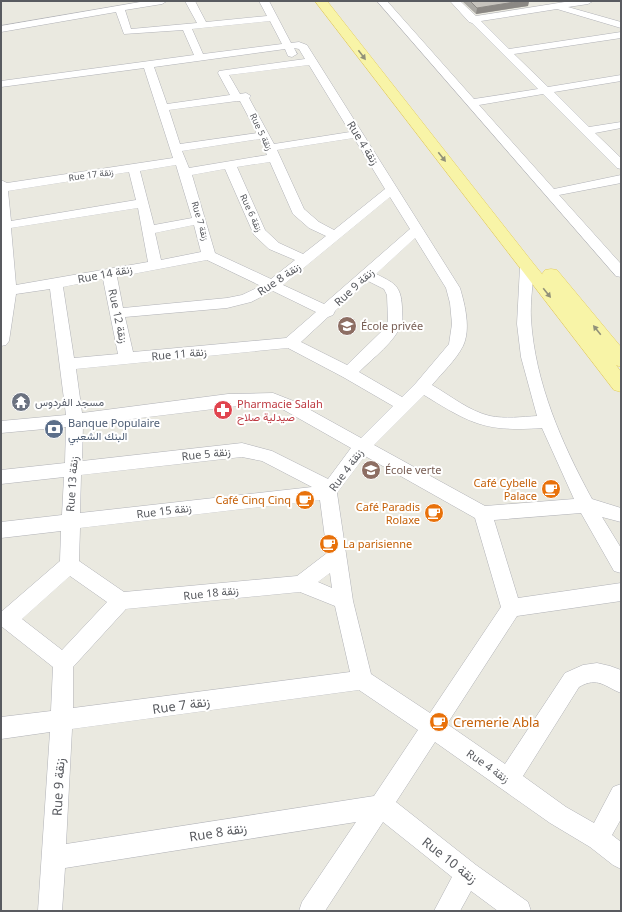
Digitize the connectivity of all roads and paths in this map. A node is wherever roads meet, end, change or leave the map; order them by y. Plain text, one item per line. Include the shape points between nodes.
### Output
1 (162, 1) edge
2 (190, 1) edge
3 (264, 1) edge
4 (321, 1) edge
5 (333, 1) edge
6 (382, 1) edge
7 (454, 1) edge
8 (532, 1) edge
9 (588, 1) edge
10 (556, 7) junction
11 (120, 8) junction
12 (274, 18) junction
13 (472, 20) junction
14 (621, 24) edge
15 (186, 26) junction
16 (203, 26) junction
17 (1, 29) edge
18 (621, 35) edge
19 (608, 37) junction
20 (621, 47) edge
21 (506, 52) junction
22 (300, 54) junction
23 (216, 56) junction
24 (200, 58) junction
25 (148, 64) junction
26 (227, 72) junction
27 (621, 78) edge
28 (1, 84) edge
29 (546, 90) junction
30 (242, 97) junction
31 (471, 103) junction
32 (163, 108) junction
33 (621, 125) edge
34 (586, 131) junction
35 (357, 134) junction
36 (264, 135) junction
37 (176, 148) junction
38 (272, 153) junction
39 (180, 161) junction
40 (621, 165) edge
41 (230, 166) junction
42 (134, 169) junction
43 (185, 172) junction
44 (621, 179) edge
45 (1, 184) edge
46 (1, 188) edge
47 (392, 189) junction
48 (550, 193) junction
49 (1, 197) edge
50 (143, 203) junction
51 (200, 220) junction
52 (3, 226) edge
53 (417, 229) junction
54 (148, 230) junction
55 (336, 236) junction
56 (209, 255) junction
57 (4, 257) edge
58 (306, 260) junction
59 (155, 264) junction
60 (526, 266) junction
61 (621, 273) edge
62 (109, 274) junction
63 (367, 275) junction
64 (56, 284) junction
65 (272, 286) junction
66 (5, 292) edge
67 (328, 312) junction
68 (118, 314) junction
69 (1, 341) edge
70 (290, 343) junction
71 (127, 359) junction
72 (621, 360) edge
73 (68, 364) junction
74 (348, 373) junction
75 (621, 385) edge
76 (422, 387) junction
77 (403, 405) junction
78 (75, 420) junction
79 (546, 422) junction
80 (1, 427) edge
81 (362, 448) junction
82 (74, 469) junction
83 (1, 477) edge
84 (329, 490) junction
85 (586, 505) junction
86 (483, 514) junction
87 (621, 515) edge
88 (70, 522) junction
89 (1, 530) edge
90 (337, 556) junction
91 (69, 565) junction
92 (621, 565) edge
93 (302, 584) junction
94 (621, 592) edge
95 (121, 602) junction
96 (343, 602) junction
97 (511, 608) junction
98 (4, 619) edge
99 (64, 663) junction
100 (362, 680) junction
101 (621, 683) edge
102 (62, 720) junction
103 (1, 728) edge
104 (432, 728) junction
105 (508, 780) junction
106 (621, 795) edge
107 (382, 806) junction
108 (598, 839) junction
109 (621, 856) edge
110 (54, 858) junction
111 (467, 874) junction
112 (50, 911) edge
113 (311, 911) edge
114 (446, 911) edge
115 (519, 911) edge

1 - 11 street
2 - 16 street
3 - 12 street, Rue 4 زنقة
4 -> 60 main road
72 -> 5 main road
6 - 31 street
7 - 13 street
8 - 10 street
9 - 10 street
10 - 13 street
10 - 14 street
11 - 15 street via 128,32
11 - 17 street
12 - 16 street
12 - 22 street, Rue 4 زنقة
13 - 21 street
15 - 16 street
15 - 24 street
18 - 19 street
19 - 20 street
19 - 21 street
21 - 29 street
22 - 23 street
22 - 26 street
22 - 35 street, Rue 4 زنقة
23 - 24 street
23 - 26 street, Rue 5 زنقة
24 - 25 street
25 - 28 street
25 - 32 street, Rue 7 زنقة
26 - 30 street, Rue 5 زنقة
27 - 29 street
29 - 31 street
29 - 34 street
30 - 32 street
30 - 36 street, Rue 5 زنقة
31 - 48 street
32 - 37 street, Rue 7 زنقة
33 - 34 street
34 - 40 street
35 - 38 street
35 - 47 street, Rue 4 زنقة
36 - 37 street
36 - 38 street, Rue 5 زنقة
37 - 39 street, Rue 7 زنقة
38 - 41 street
38 - 55 street, Rue 5 زنقة via 298,211 314,225
39 - 42 street, Rue 17 زنقة
39 - 43 street, Rue 7 زنقة
41 - 43 street
41 - 58 street, Rue 6 زنقة via 259,232 274,246
42 - 46 street, Rue 17 زنقة
42 - 50 street
43 - 51 street, Rue 7 زنقة
44 - 48 street
45 - 46 street
46 - 49 street
47 - 53 street, Rue 4 زنقة
47 - 55 street, Rue 8 زنقة
48 - 61 street
49 - 52 street
50 - 52 street
50 - 54 street
51 - 54 street
51 - 56 street, Rue 7 زنقة
52 - 57 street
53 - 63 street, Rue 9 زنقة
53 - 76 street, Rue 4 زنقة via 453,288 459,324 456,345
54 - 59 street
55 - 58 street, Rue 8 زنقة
56 - 59 street, Rue 14 زنقة
56 - 65 street, Rue 7 زنقة
57 - 66 street
58 - 65 street, Rue 8 زنقة
59 - 62 street, Rue 14 زنقة
60 -> 75 main road
60 - 79 street via 524,323 537,394
62 - 64 street, Rue 14 زنقة
62 - 68 street, Rue 12 زنقة
63 - 67 street, Rue 9 زنقة
63 - 74 street via 389,286 394,295 395,321 389,333
64 - 66 street, Rue 14 زنقة
64 - 73 street, Rue 13 زنقة
65 - 67 street, Rue 7 زنقة
65 - 68 street, Rue 8 زنقة via 246,299 228,303
66 - 69 street
67 - 70 street, Rue 9 زنقة
68 - 71 street, Rue 12 زنقة
70 - 71 street, Rue 11 زنقة
70 - 74 street
71 - 73 street, Rue 11 زنقة
73 - 78 street, Rue 13 زنقة
74 - 77 street
76 - 77 street, Rue 4 زنقة
76 - 79 street via 475,417 491,422
77 - 81 street, Rue 4 زنقة
78 - 80 street
78 - 81 street via 228,400 273,399 290,406
78 - 82 street, Rue 13 زنقة
79 - 85 street
81 - 84 street, Rue 4 زنقة
81 - 86 street
82 - 83 street, Rue 5 زنقة
82 - 84 street, Rue 5 زنقة via 242,450 266,456
82 - 88 street, Rue 13 زنقة
84 - 88 street, Rue 15 زنقة
84 - 90 street, Rue 4 زنقة
85 - 86 street
85 - 87 street
85 - 92 street
86 - 97 street
88 - 89 street, Rue 15 زنقة
88 - 91 street, Rue 13 زنقة
90 - 93 street
90 - 96 street, Rue 4 زنقة
91 - 95 street
91 - 98 street
93 - 95 street, Rue 18 زنقة
93 - 96 street, Rue 18 زنقة
94 - 97 street
95 - 99 street
96 - 100 street, Rue 4 زنقة
97 - 104 street
98 - 99 street
99 - 102 street, Rue 9 زنقة
100 - 102 street, Rue 7 زنقة
100 - 104 street, Rue 4 زنقة
101 - 105 street via 604,674 591,673 579,675 572,680
102 - 103 street, Rue 7 زنقة
102 - 110 street, Rue 9 زنقة
104 - 105 street, Rue 4 زنقة
104 - 107 street
105 - 108 street, Rue 4 زنقة
106 - 108 street
107 - 110 street, Rue 8 زنقة
107 - 111 street, Rue 10 زنقة
107 - 113 street
108 - 109 street, Rue 4 زنقة
110 - 112 street, Rue 9 زنقة
111 - 114 street
111 - 115 street, Rue 10 زنقة

